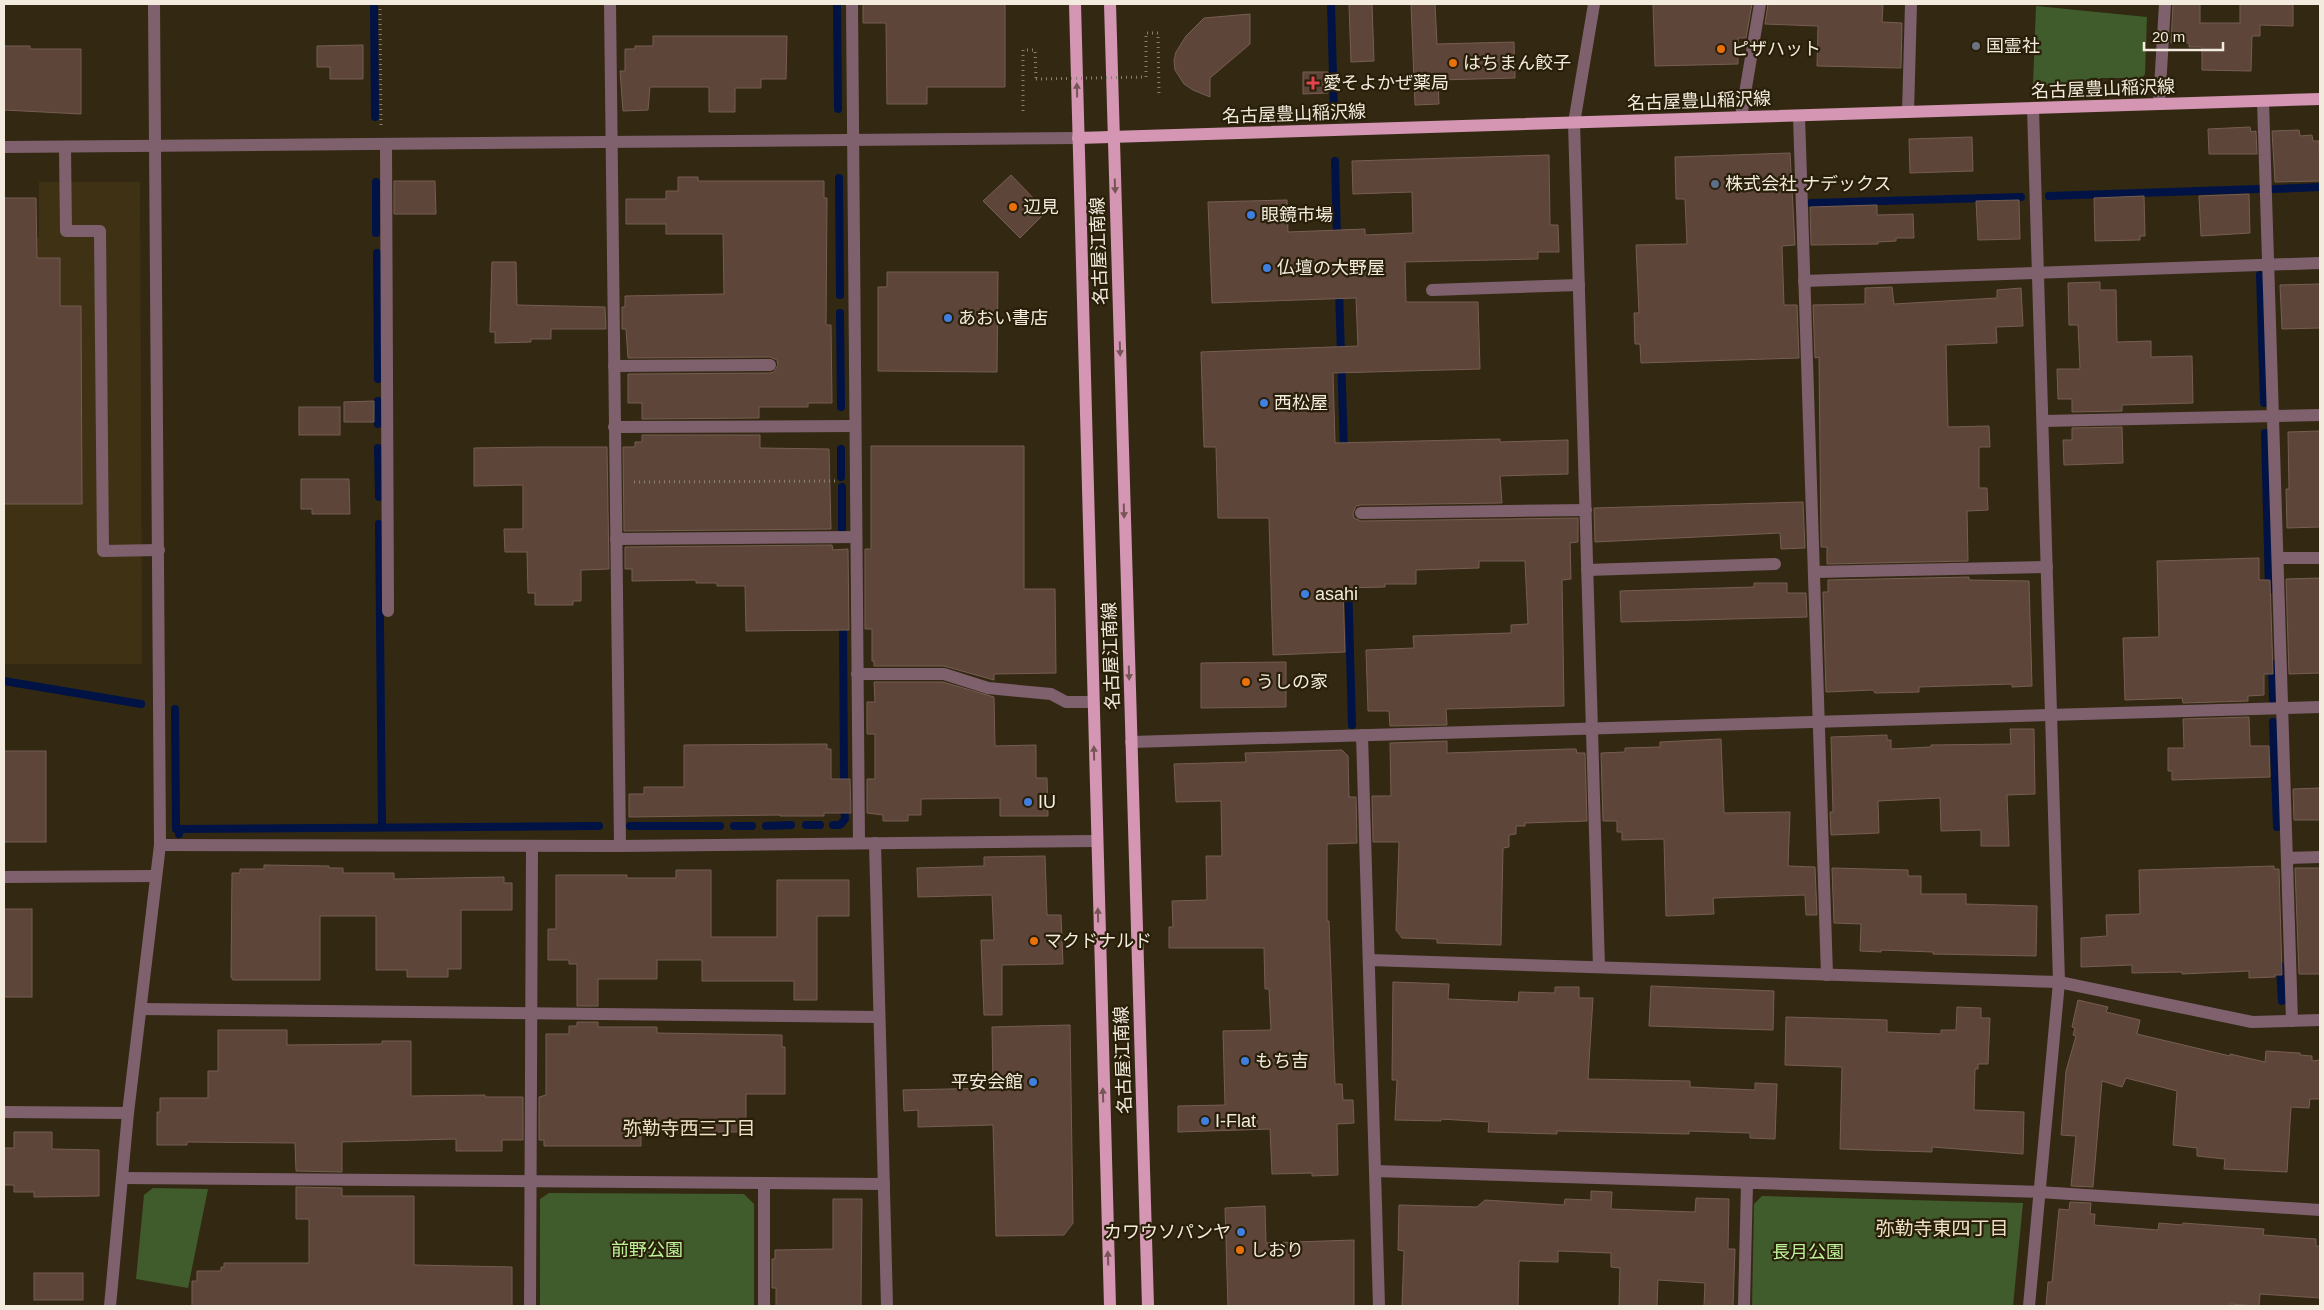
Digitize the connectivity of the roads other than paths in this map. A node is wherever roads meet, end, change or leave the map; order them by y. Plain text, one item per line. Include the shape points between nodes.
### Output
1 (154, 4) edge
2 (610, 4) edge
3 (852, 4) edge
4 (1075, 4) edge
5 (1110, 4) edge
6 (1594, 4) edge
7 (1760, 4) edge
8 (1911, 4) edge
9 (2165, 4) edge
10 (2320, 99) edge
11 (2263, 101) junction
12 (2159, 104) junction
13 (2033, 108) junction
14 (1908, 112) junction
15 (1799, 116) junction
16 (1741, 118) junction
17 (1574, 123) junction
18 (1078, 138) junction
19 (1113, 138) junction
20 (853, 140) junction
21 (611, 142) junction
22 (383, 144) junction
23 (154, 146) junction
24 (4, 147) edge
25 (65, 147) junction
26 (2320, 263) edge
27 (2269, 265) junction
28 (2038, 273) junction
29 (1804, 281) junction
30 (1579, 286) junction
31 (1432, 290) dead end
32 (770, 365) dead end
33 (614, 366) junction
34 (2320, 415) edge
35 (2273, 416) junction
36 (2043, 421) junction
37 (855, 426) junction
38 (614, 427) junction
39 (1586, 510) junction
40 (1361, 513) dead end
41 (856, 537) junction
42 (616, 539) junction
43 (159, 550) junction
44 (2278, 558) junction
45 (2320, 558) edge
46 (1775, 564) dead end
47 (2047, 567) junction
48 (1588, 570) junction
49 (1814, 572) junction
50 (388, 610) dead end
51 (857, 674) junction
52 (1093, 702) junction
53 (2320, 707) edge
54 (2283, 708) junction
55 (2052, 715) junction
56 (1819, 722) junction
57 (1592, 728) junction
58 (1362, 735) junction
59 (1131, 742) junction
60 (1096, 841) junction
61 (859, 843) junction
62 (875, 843) junction
63 (160, 845) junction
64 (532, 846) junction
65 (620, 846) junction
66 (2320, 857) edge
67 (2287, 858) junction
68 (154, 876) junction
69 (4, 877) edge
70 (1369, 960) junction
71 (1599, 968) junction
72 (1827, 975) junction
73 (2060, 982) junction
74 (141, 1009) junction
75 (531, 1013) junction
76 (879, 1017) junction
77 (2320, 1020) edge
78 (2292, 1021) junction
79 (4, 1112) edge
80 (128, 1113) junction
81 (1375, 1171) junction
82 (123, 1178) junction
83 (530, 1181) junction
84 (764, 1183) junction
85 (1747, 1183) junction
86 (884, 1184) junction
87 (2040, 1192) junction
88 (2320, 1210) edge
89 (110, 1306) edge
90 (530, 1306) edge
91 (764, 1306) edge
92 (887, 1306) edge
93 (1110, 1306) edge
94 (1148, 1306) edge
95 (1379, 1306) edge
96 (1744, 1306) edge
97 (2029, 1306) edge

1 - 23 street
2 - 21 street
3 - 20 street
18 -> 4 main road, 名古屋江南線
5 - 19 main road, 名古屋江南線
6 - 17 street
7 - 16 street
8 - 14 street
9 - 12 street
10 - 11 main road, 名古屋豊山稲沢線
11 - 12 main road, 名古屋豊山稲沢線
11 - 27 street
12 - 13 main road, 名古屋豊山稲沢線
13 - 14 main road, 名古屋豊山稲沢線
13 - 28 street
14 - 15 main road, 名古屋豊山稲沢線
15 - 16 main road, 名古屋豊山稲沢線
15 - 29 street
16 - 17 main road, 名古屋豊山稲沢線
17 - 19 main road, 名古屋豊山稲沢線
17 - 30 street
18 - 19 main road, 名古屋豊山稲沢線
18 - 20 street
18 - 52 main road, 名古屋江南線
19 -> 59 main road, 名古屋江南線
20 - 21 street
20 - 37 street
21 - 22 street
21 - 33 street
22 - 23 street
22 - 50 street
23 - 25 street
23 - 43 street
24 - 25 street
25 - 43 street via 66,232 100,231 104,551
26 - 27 street
27 - 28 street
27 - 35 street
28 - 29 street
28 - 36 street
29 - 49 street
30 - 31 street
30 - 39 street
32 - 33 street
33 - 38 street
34 - 35 street
35 - 36 street
35 - 44 street
36 - 47 street
37 - 38 street
37 - 41 street
38 - 42 street
39 - 40 street
39 - 48 street
41 - 42 street
41 - 51 street
42 - 65 street
43 - 63 street
44 - 45 street
44 - 54 street
46 - 48 street
47 - 49 street
47 - 55 street
48 - 57 street
49 - 56 street
51 - 52 street via 944,674 988,688 1051,694 1066,702
51 - 61 street
60 -> 52 main road, 名古屋江南線
53 - 54 street
54 - 55 street
54 - 67 street
55 - 56 street
55 - 73 street
56 - 57 street
56 - 72 street
57 - 58 street
57 - 71 street
58 - 59 street
58 - 70 street
59 - 94 main road, 名古屋江南線
60 - 62 street
93 -> 60 main road, 名古屋江南線
61 - 62 street
61 - 65 street
62 - 76 street
63 - 64 street
63 - 68 street
64 - 65 street
64 - 75 street
66 - 67 street
67 - 78 street
68 - 69 street
68 - 74 street
70 - 71 street
70 - 81 street
71 - 72 street
72 - 73 street
73 - 78 street via 2252,1022
73 - 87 street
74 - 75 street
74 - 80 street
75 - 76 street
75 - 83 street
76 - 86 street
77 - 78 street
79 - 80 street
80 - 82 street
81 - 85 street
81 - 95 street
82 - 83 street
82 - 89 street
83 - 84 street
83 - 90 street
84 - 86 street
84 - 91 street
85 - 87 street
85 - 96 street
86 - 92 street
87 - 88 street
87 - 97 street

